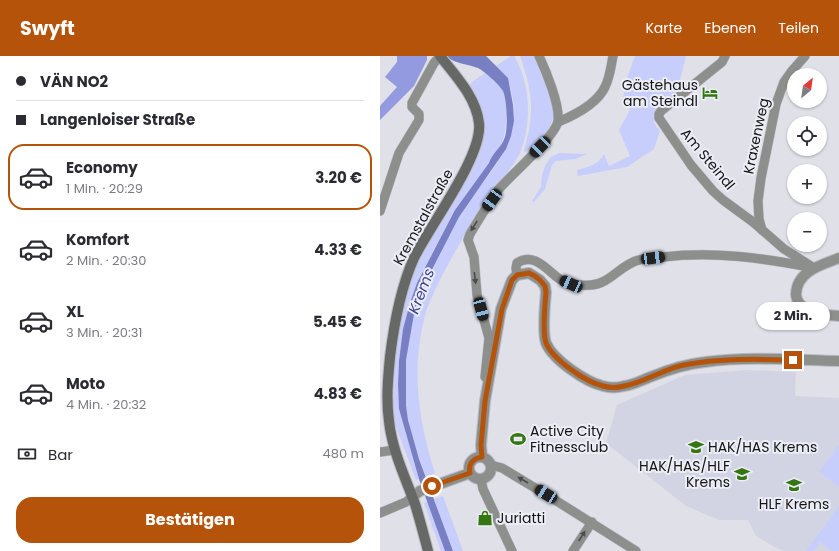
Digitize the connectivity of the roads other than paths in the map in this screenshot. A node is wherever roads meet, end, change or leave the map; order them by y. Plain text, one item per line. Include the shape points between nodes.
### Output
1 (440, 56) edge
2 (539, 56) edge
3 (613, 56) edge
4 (725, 56) edge
5 (805, 56) edge
6 (558, 122) junction
7 (380, 211) edge
8 (762, 230) junction
9 (839, 258) edge
10 (814, 268) junction
11 (517, 275) junction
12 (839, 316) edge
13 (839, 361) edge
14 (487, 388) junction
15 (395, 450) junction
16 (380, 452) edge
17 (482, 457) junction
18 (491, 465) junction
19 (470, 473) junction
20 (481, 479) junction
21 (416, 494) junction
22 (380, 513) edge
23 (592, 522) junction
24 (428, 551) edge
25 (512, 551) edge
26 (573, 551) edge
27 (636, 551) edge

1 - 7 street via 412,103 412,107 419,114 419,120 399,153
1 - 15 main road, Kremstalstraße via 470,98 479,122 479,131 476,146 466,169 414,258 401,296 392,346 387,397
2 - 6 street via 555,99
3 - 6 street via 609,78 601,93 575,114
4 - 8 street, Am Steindl via 722,62 661,111 658,118 713,191
5 - 8 street, Kraxenweg via 784,82 776,104 758,201
6 -> 14 street via 547,139 499,190 468,240 474,256 478,295 489,338 485,376
8 - 10 street, Am Steindl via 784,249
9 - 10 street
10 - 11 street via 749,257 709,254 638,260 593,285 571,284 554,275 545,266 528,259 517,263
10 - 12 street via 806,273 796,288 800,305 809,311
11 - 13 street via 524,273 535,276 545,286 544,332 551,352 559,361 602,386 625,386 678,366 720,360
11 - 14 street via 512,280 502,309
14 - 17 street
15 - 16 street
15 - 21 main road, Kremstalstraße
17 - 18 street
17 - 19 street via 470,462
18 - 20 street via 490,473
23 -> 18 street via 502,468
19 - 20 street
19 - 21 street
20 - 25 street via 483,489
21 - 22 street via 406,502
21 - 24 main road, Kremstalstraße
26 -> 23 street
23 - 27 street

